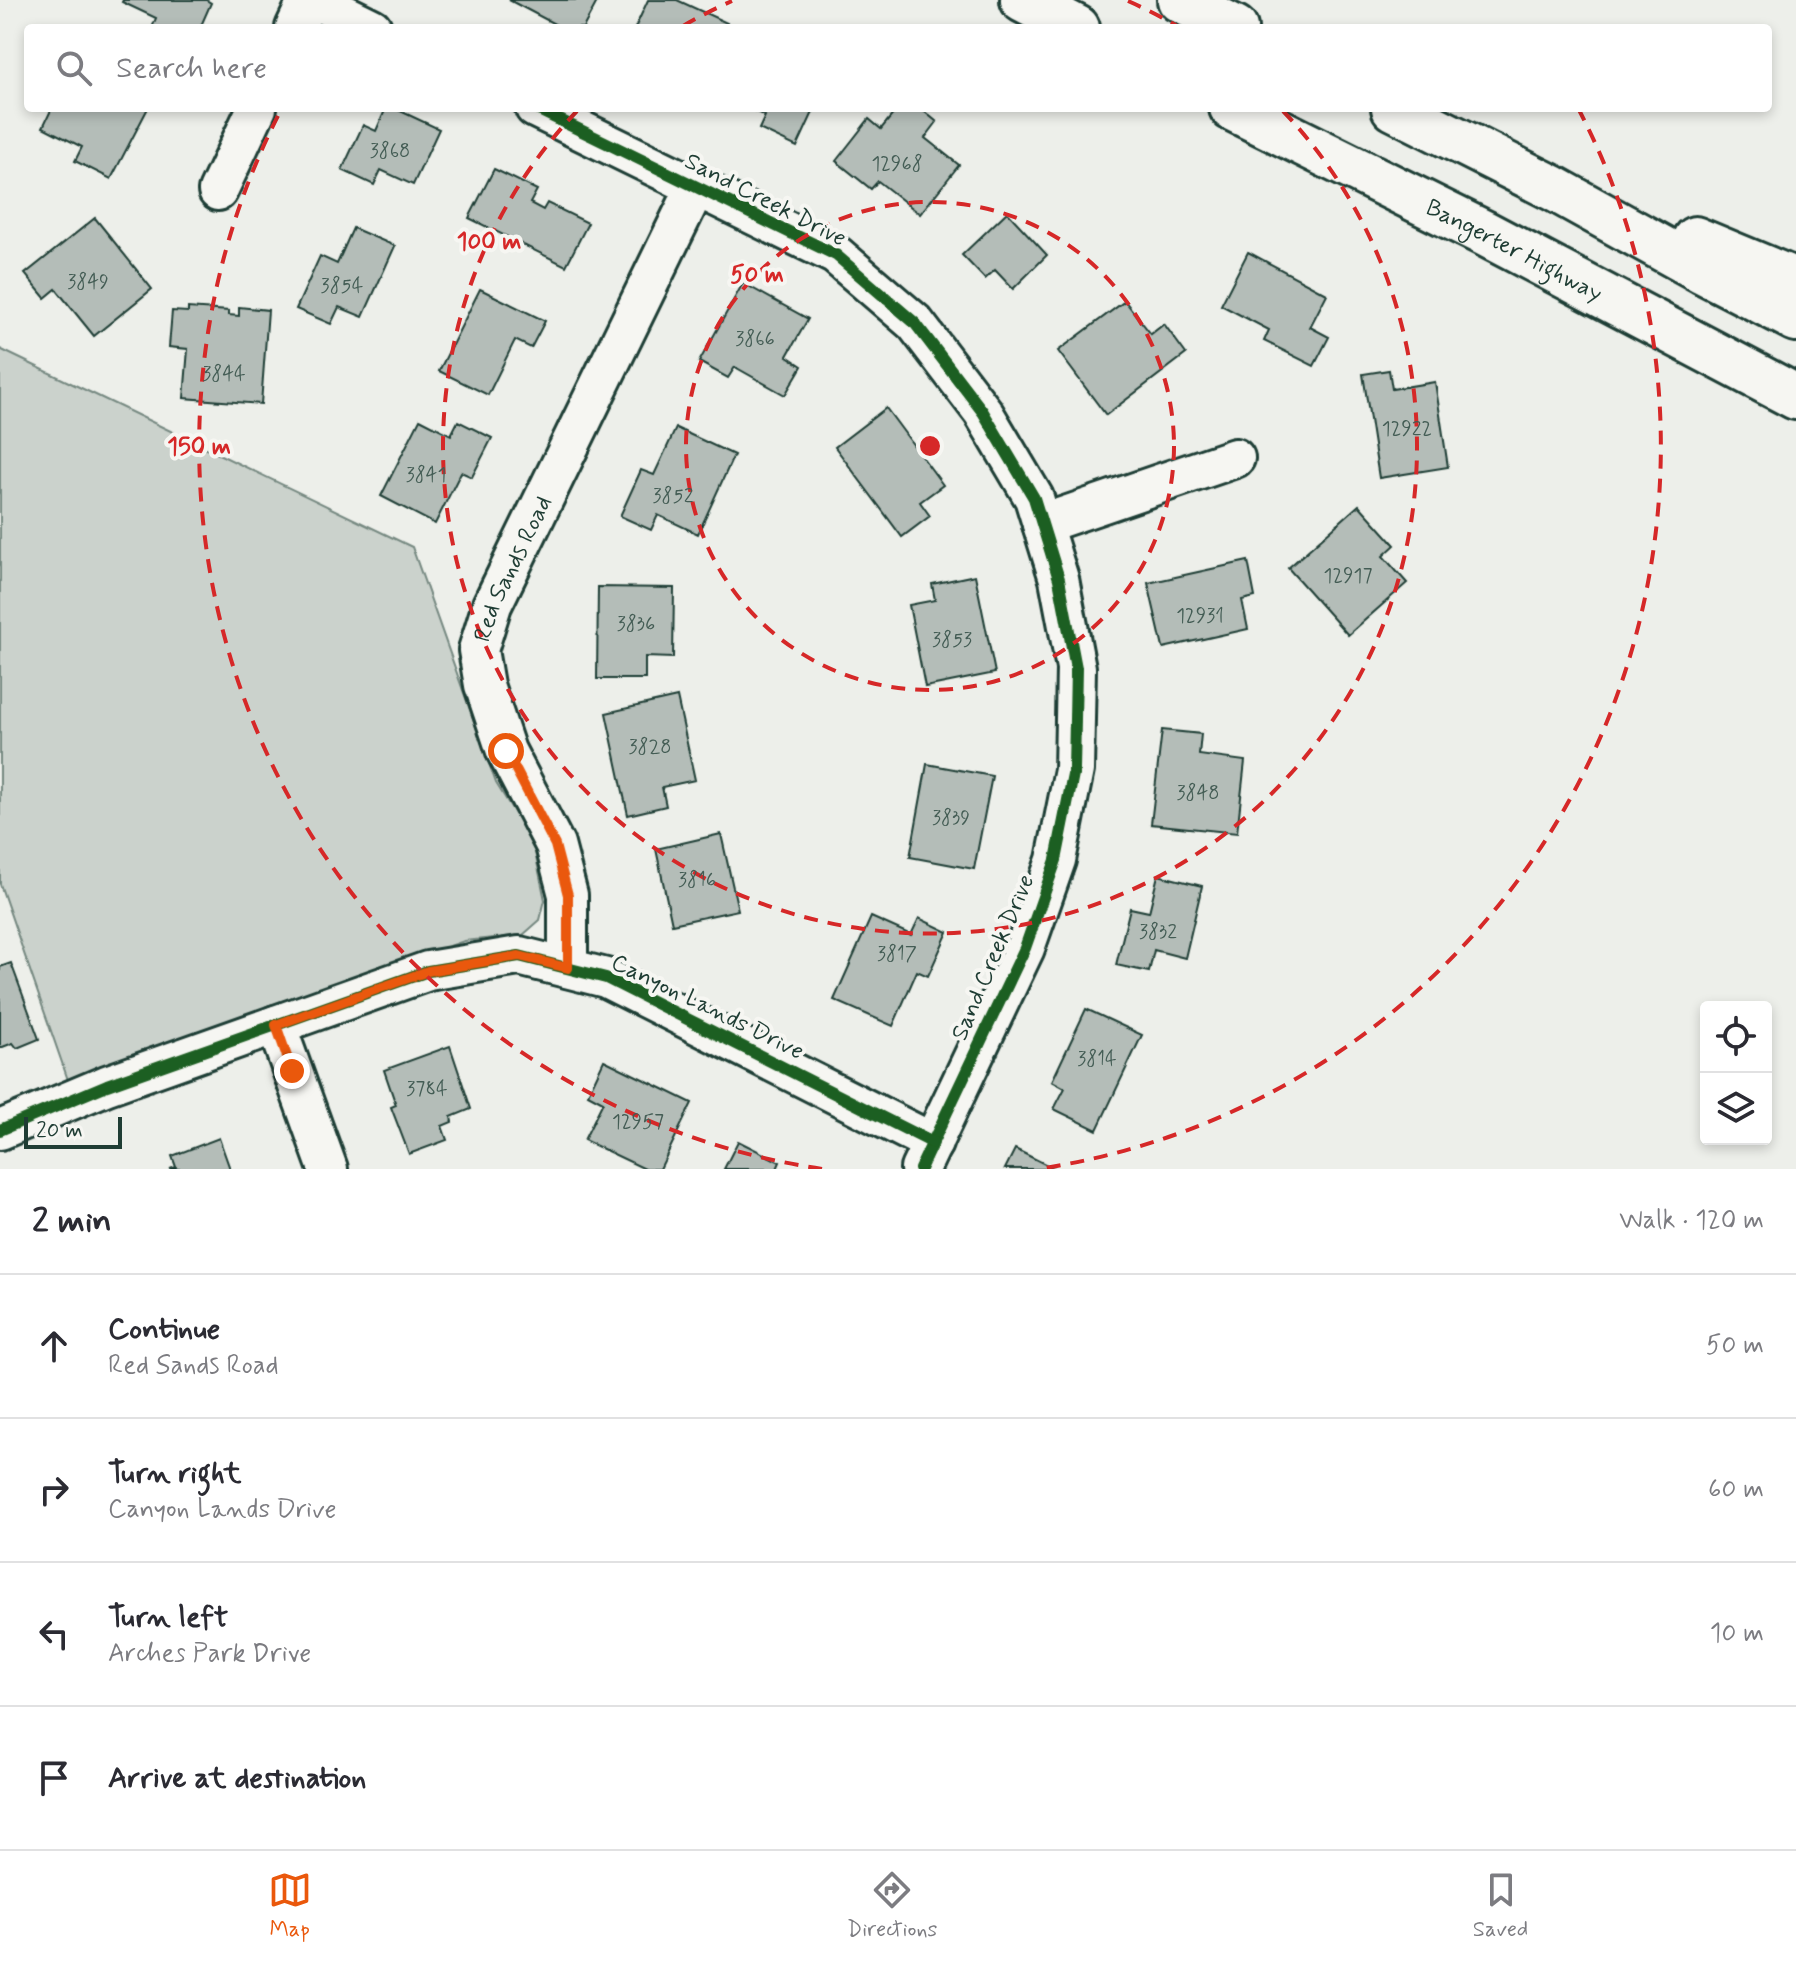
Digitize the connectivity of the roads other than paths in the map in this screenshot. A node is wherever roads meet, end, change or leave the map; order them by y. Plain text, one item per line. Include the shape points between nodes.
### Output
1 (308, 0) edge
2 (315, 0) edge
3 (1023, 0) edge
4 (1180, 0) edge
5 (297, 24) edge
6 (364, 24) edge
7 (1069, 24) edge
8 (1227, 24) edge
9 (255, 112) edge
10 (543, 112) edge
11 (1240, 112) edge
12 (1402, 112) edge
13 (696, 187) junction
14 (1553, 188) junction
15 (218, 191) dead end
16 (1796, 281) edge
17 (1796, 319) edge
18 (1796, 397) edge
19 (1235, 458) dead end
20 (1042, 524) junction
21 (568, 968) junction
22 (276, 1025) junction
23 (0, 1130) edge
24 (926, 1156) edge
25 (328, 1169) edge

1 - 5 street
2 - 6 street
3 - 7 highway
4 - 8 highway
9 - 15 street
10 - 13 street, Sand Creek Drive
11 - 18 highway, Bangerter Highway
12 - 14 highway
13 - 20 street, Sand Creek Drive via 836,255 915,323 983,412 1034,498
13 - 21 street, Red Sands Road via 492,605 478,650 506,751 555,845 568,895
14 - 16 highway
14 - 17 highway
19 - 20 street
20 - 24 street, Sand Creek Drive via 1076,668 1074,770 1056,860 1025,948
21 - 22 street, Canyon Lands Drive via 519,956 428,971
21 - 24 street, Canyon Lands Drive via 606,978
22 - 23 street, Canyon Lands Drive via 107,1085
22 - 25 street

